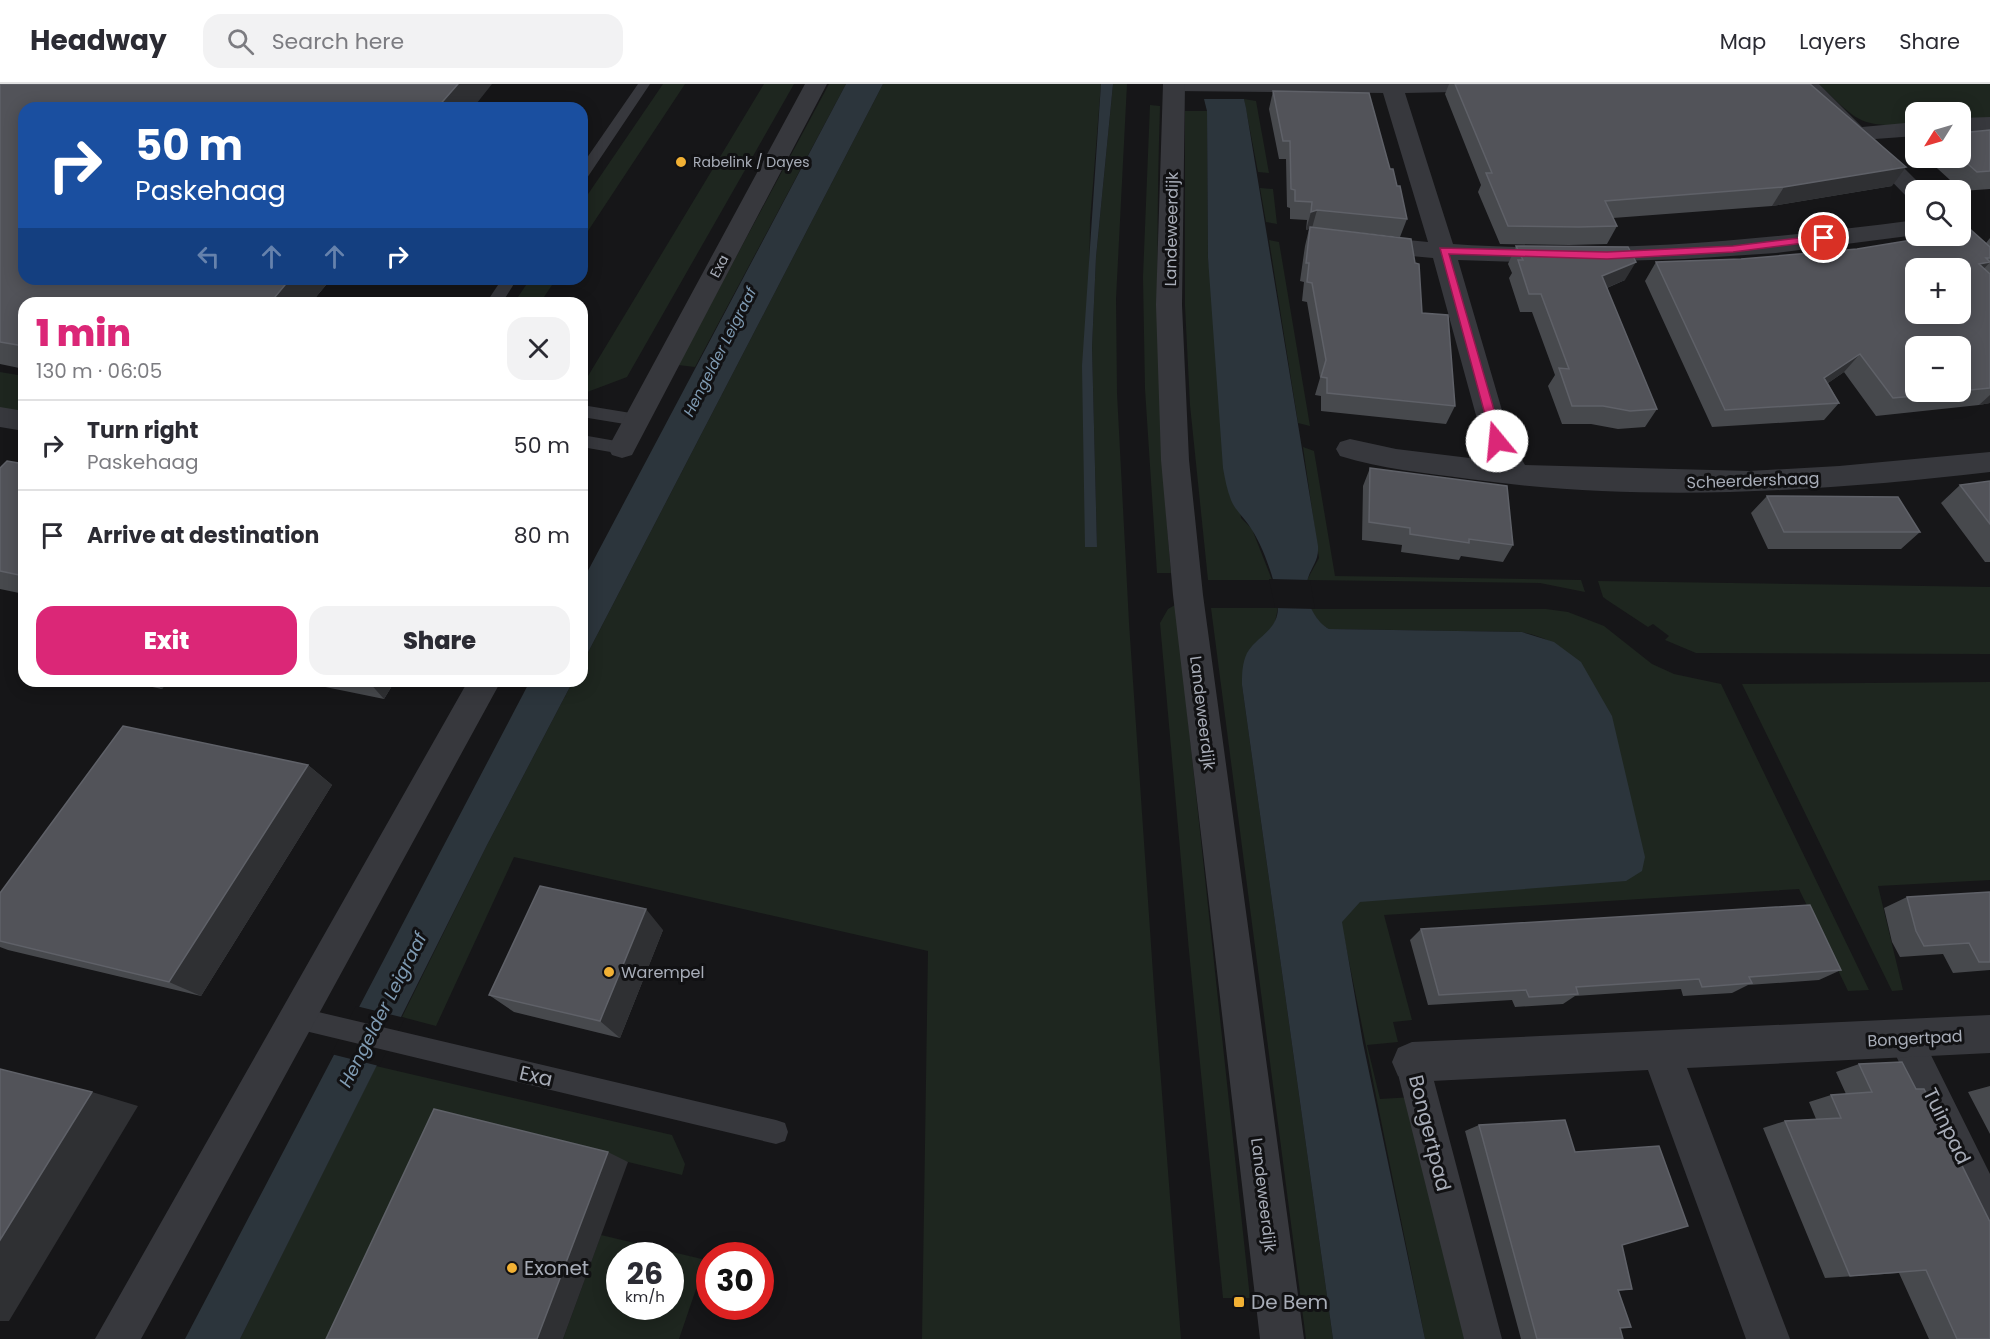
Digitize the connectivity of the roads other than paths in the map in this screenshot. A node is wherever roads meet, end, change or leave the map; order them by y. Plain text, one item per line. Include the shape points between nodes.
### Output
1 (644, 84) edge
2 (816, 84) edge
3 (1556, 84) edge
4 (1807, 84) edge
5 (1181, 85) edge
6 (1392, 87) junction
7 (1990, 124) edge
8 (1971, 125) edge
9 (1905, 130) edge
10 (1855, 134) junction
11 (588, 166) edge
12 (1905, 182) edge
13 (1905, 228) edge
14 (1344, 242) edge
15 (1443, 251) junction
16 (588, 412) edge
17 (0, 417) edge
18 (18, 420) edge
19 (637, 420) junction
20 (588, 442) edge
21 (622, 448) joint
22 (1350, 449) dead end
23 (1990, 462) edge
24 (1516, 475) junction
25 (482, 687) edge
26 (297, 1018) junction
27 (1990, 1034) edge
28 (1905, 1039) junction
29 (1660, 1049) junction
30 (1412, 1062) joint
31 (776, 1132) dead end
32 (1990, 1213) edge
33 (117, 1339) edge
34 (1282, 1339) edge
35 (1483, 1339) edge
36 (1768, 1339) edge

1 - 11 lane
2 - 19 street, Exa
3 - 6 street
4 - 10 street
5 - 6 street
5 - 34 street, Landeweerdijk via 1169,305 1175,460 1188,596
6 - 15 street
7 - 8 street
9 - 10 street
10 - 12 street
13 - 15 street via 1733,249 1607,256
14 - 15 street
15 - 24 street via 1497,441
16 - 19 lane
17 - 18 street
19 - 21 street, Exa
20 - 21 lane
22 - 24 street, Scheerdershaag
23 - 24 street, Scheerdershaag via 1750,482
25 - 26 street
26 - 31 lane, Exa
26 - 33 street
27 - 28 street, Bongertpad
28 - 29 street, Bongertpad
28 - 32 street, Tuinpad
29 - 30 street, Bongertpad
29 - 36 street
30 - 35 street, Bongertpad

